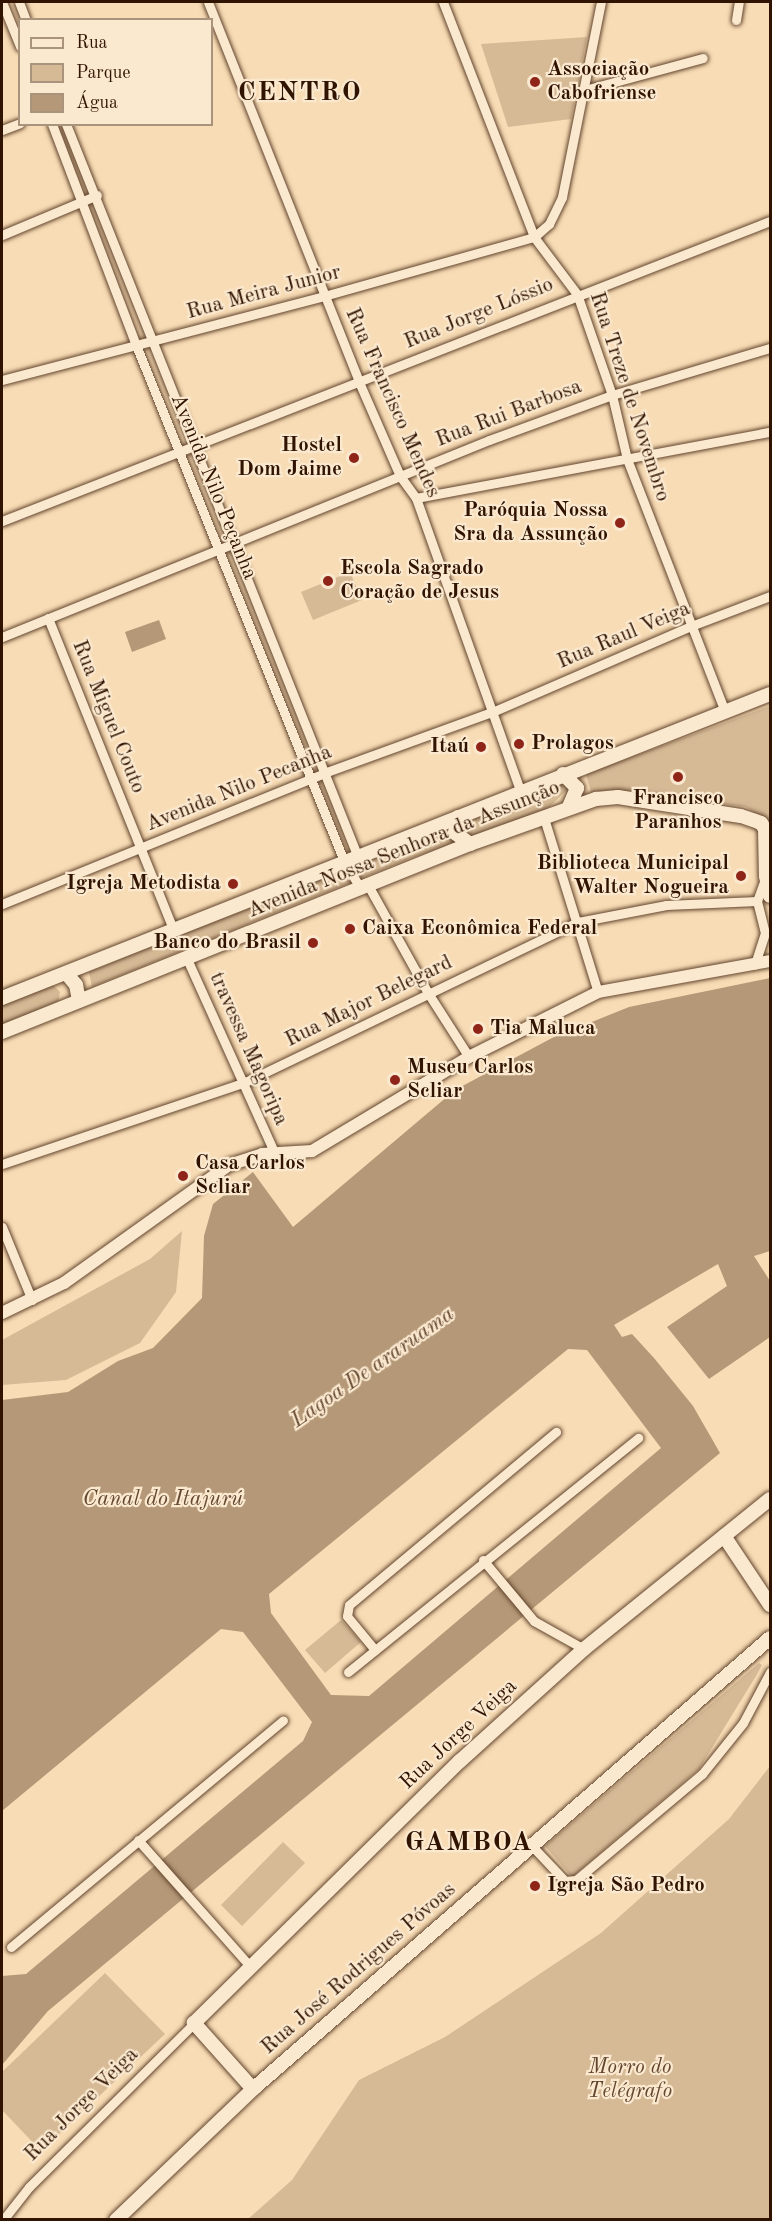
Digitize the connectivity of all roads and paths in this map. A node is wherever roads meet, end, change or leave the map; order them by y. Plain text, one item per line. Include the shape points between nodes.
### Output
1 (19, 2) edge
2 (208, 2) edge
3 (443, 2) edge
4 (601, 2) edge
5 (739, 2) edge
6 (4, 3) edge
7 (25, 18) edge
8 (736, 20) dead end
9 (18, 41) edge
10 (703, 58) dead end
11 (585, 90) junction
12 (18, 124) edge
13 (53, 126) edge
14 (67, 126) edge
15 (2, 130) edge
16 (97, 195) junction
17 (82, 203) junction
18 (771, 221) edge
19 (2, 235) edge
20 (534, 237) junction
21 (578, 294) junction
22 (324, 296) junction
23 (152, 341) junction
24 (136, 345) junction
25 (771, 348) edge
26 (2, 380) edge
27 (359, 382) junction
28 (612, 395) junction
29 (771, 432) edge
30 (194, 447) junction
31 (180, 453) junction
32 (627, 459) junction
33 (400, 476) junction
34 (416, 498) junction
35 (2, 521) edge
36 (233, 544) junction
37 (219, 549) junction
38 (771, 596) edge
39 (48, 618) junction
40 (691, 626) junction
41 (2, 637) edge
42 (771, 694) edge
43 (492, 712) junction
44 (724, 712) junction
45 (324, 773) junction
46 (563, 774) junction
47 (310, 780) junction
48 (520, 790) junction
49 (569, 807) junction
50 (458, 817) junction
51 (543, 818) junction
52 (470, 844) junction
53 (142, 849) junction
54 (357, 855) junction
55 (344, 861) junction
56 (369, 887) junction
57 (764, 899) edge
58 (2, 904) edge
59 (578, 922) junction
60 (174, 931) junction
61 (187, 959) junction
62 (771, 961) edge
63 (755, 964) junction
64 (66, 973) junction
65 (598, 992) junction
66 (428, 993) junction
67 (2, 998) edge
68 (79, 1001) junction
69 (2, 1032) edge
70 (469, 1057) junction
71 (243, 1083) junction
72 (275, 1154) junction
73 (2, 1164) edge
74 (2, 1227) edge
75 (32, 1300) junction
76 (2, 1313) edge
77 (556, 1432) dead end
78 (638, 1438) dead end
79 (771, 1499) edge
80 (724, 1536) junction
81 (483, 1560) junction
82 (771, 1605) edge
83 (771, 1638) edge
84 (584, 1649) junction
85 (375, 1650) junction
86 (348, 1672) dead end
87 (771, 1672) edge
88 (283, 1720) dead end
89 (138, 1840) junction
90 (532, 1846) junction
91 (11, 1947) dead end
92 (250, 1966) junction
93 (194, 2023) junction
94 (253, 2089) junction
95 (3, 2220) edge
96 (116, 2220) edge

1 - 7 street
2 - 22 street, Rua Francisco Mendes
3 - 20 street, Rua Treze de Novembro
4 - 11 street
5 - 8 street
6 - 9 street
10 - 11 street
11 - 20 street via 558,211
12 - 15 street
13 - 17 street, Avenida Nilo Peçanha
14 - 16 street, Avenida Nilo Peçanha
16 - 17 street
16 - 23 street, Avenida Nilo Peçanha
17 - 19 street
17 - 24 street, Avenida Nilo Peçanha
18 - 21 street, Rua Jorge Lóssio
20 - 21 street, Rua Treze de Novembro
20 - 22 street, Rua Meira Junior
21 - 27 street, Rua Jorge Lóssio
21 - 28 street, Rua Treze de Novembro
22 - 23 street, Rua Meira Junior
22 - 27 street, Rua Francisco Mendes
23 - 24 street, Rua Meira Junior
23 - 30 street, Avenida Nilo Peçanha
24 - 26 street, Rua Meira Junior
24 - 31 street, Avenida Nilo Peçanha
25 - 28 street, Rua Rui Barbosa
27 - 30 street, Rua Jorge Lóssio
27 - 33 street, Rua Francisco Mendes
28 - 32 street, Rua Treze de Novembro
28 - 33 street, Rua Rui Barbosa
29 - 32 street
30 - 31 street, Rua Jorge Lóssio
30 - 36 street, Avenida Nilo Peçanha
31 - 35 street, Rua Jorge Lóssio
31 - 37 street, Avenida Nilo Peçanha
32 - 34 street
32 - 40 street, Rua Treze de Novembro
33 - 34 street, Rua Francisco Mendes
33 - 36 street, Rua Rui Barbosa
34 - 43 street, Rua Francisco Mendes
36 - 37 street, Rua Rui Barbosa
36 - 45 street, Avenida Nilo Peçanha
37 - 39 street
37 - 47 street, Avenida Nilo Peçanha
38 - 40 street, Rua Raul Veiga
39 - 41 street
39 - 53 street, Rua Miguel Couto
40 - 43 street, Rua Raul Veiga
40 - 44 street, Rua Treze de Novembro
42 - 44 main road, Avenida Nossa Senhora da Assunção
43 - 45 street, Avenida Nilo Pecanha
43 - 48 street, Rua Francisco Mendes
44 - 46 main road, Avenida Nossa Senhora da Assunção
45 - 47 street, Avenida Nilo Pecanha
45 - 54 street, Avenida Nilo Peçanha
46 - 48 main road, Avenida Nossa Senhora da Assunção
46 - 49 main road via 577,788
47 - 53 street, Avenida Nilo Pecanha
47 - 55 street, Avenida Nilo Peçanha
48 - 50 main road, Avenida Nossa Senhora da Assunção
49 - 51 main road, Avenida Nossa Senhora da Assunção
49 - 57 main road, Avenida Nossa Senhora da Assunção via 618,797 754,820 765,829
50 - 52 main road via 455,833
50 - 54 main road, Avenida Nossa Senhora da Assunção
51 - 52 main road, Avenida Nossa Senhora da Assunção
51 - 59 street
52 - 56 main road, Avenida Nossa Senhora da Assunção
53 - 58 street, Avenida Nilo Pecanha
53 - 60 street, Rua Miguel Couto
54 - 55 main road, Avenida Nossa Senhora da Assunção
55 - 56 street, Avenida Nilo Peçanha via 358,884
55 - 60 main road, Avenida Nossa Senhora da Assunção
56 - 61 main road, Avenida Nossa Senhora da Assunção
56 - 66 street, Avenida Nilo Peçanha
57 - 59 street, Rua Major Belegard via 666,905
57 - 63 street via 765,933
59 - 65 street
59 - 66 street, Rua Major Belegard
60 - 64 main road, Avenida Nossa Senhora da Assunção
61 - 68 main road, Avenida Nossa Senhora da Assunção
61 - 71 street, travessa Magoripa
62 - 63 street
63 - 65 street
64 - 67 main road, Avenida Nossa Senhora da Assunção
64 - 68 main road via 76,985
65 - 70 street
66 - 70 street, Avenida Nilo Peçanha
66 - 71 street, Rua Major Belegard
68 - 69 main road, Avenida Nossa Senhora da Assunção
70 - 72 street via 312,1151
71 - 72 street, travessa Magoripa
71 - 73 street, Rua Major Belegard
72 - 75 street via 246,1157 230,1165 64,1283
74 - 75 street
75 - 76 street
77 - 85 street via 349,1605 347,1616
78 - 81 street
79 - 80 main road, Rua Jorge Veiga
80 - 82 main road
80 - 84 main road, Rua Jorge Veiga
81 - 84 street via 534,1621
81 - 85 street
83 - 90 main road, Rua José Rodrigues Póvoas
84 - 92 main road, Rua Jorge Veiga via 459,1761
85 - 86 street
87 - 90 street via 743,1723 702,1774 576,1880 566,1881
88 - 89 street
89 - 91 street
89 - 92 street
90 - 94 main road, Rua José Rodrigues Póvoas
92 - 93 main road, Rua Jorge Veiga
93 - 94 main road
93 - 95 street, Rua Jorge Veiga via 30,2187
94 - 96 main road, Rua José Rodrigues Póvoas

